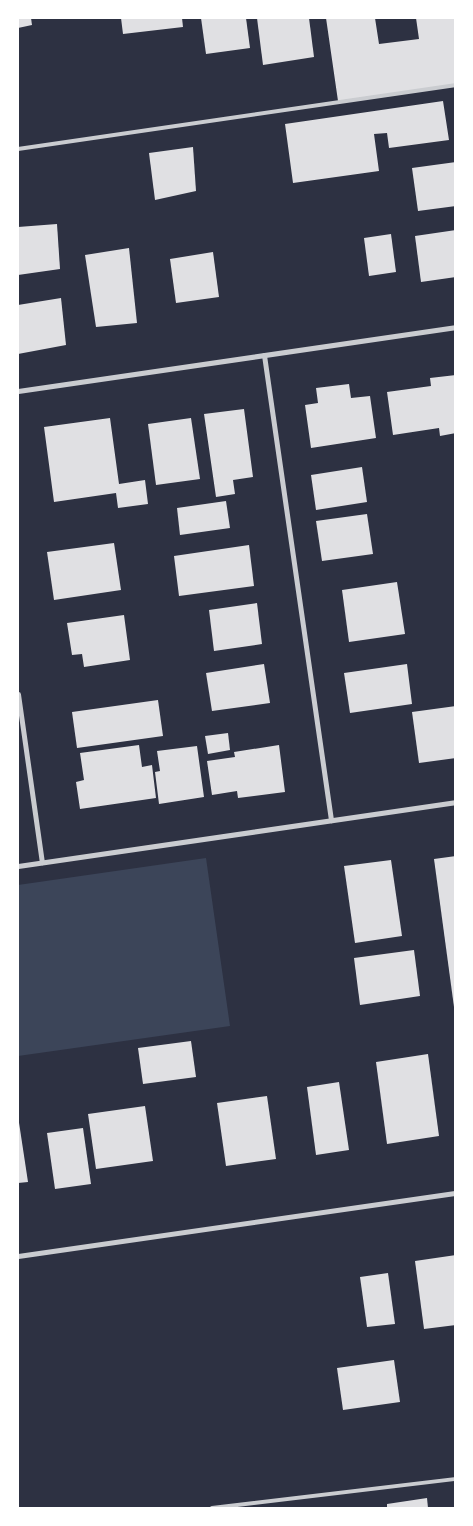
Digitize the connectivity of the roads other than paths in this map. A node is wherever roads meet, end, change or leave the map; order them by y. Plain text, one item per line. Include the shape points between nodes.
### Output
1 (456, 85) edge
2 (18, 149) edge
3 (456, 327) edge
4 (264, 356) junction
5 (18, 391) edge
6 (456, 487) edge
7 (456, 510) edge
8 (18, 694) edge
9 (456, 802) edge
10 (332, 820) junction
11 (42, 862) junction
12 (18, 866) edge
13 (456, 1193) edge
14 (18, 1256) edge
15 (456, 1479) edge
16 (212, 1508) edge

1 - 2 lane
3 - 4 street
4 - 5 street
4 - 10 street
6 - 7 lane
8 - 11 street
9 - 10 street
10 - 11 street
11 - 12 street
13 - 14 street
15 - 16 lane

